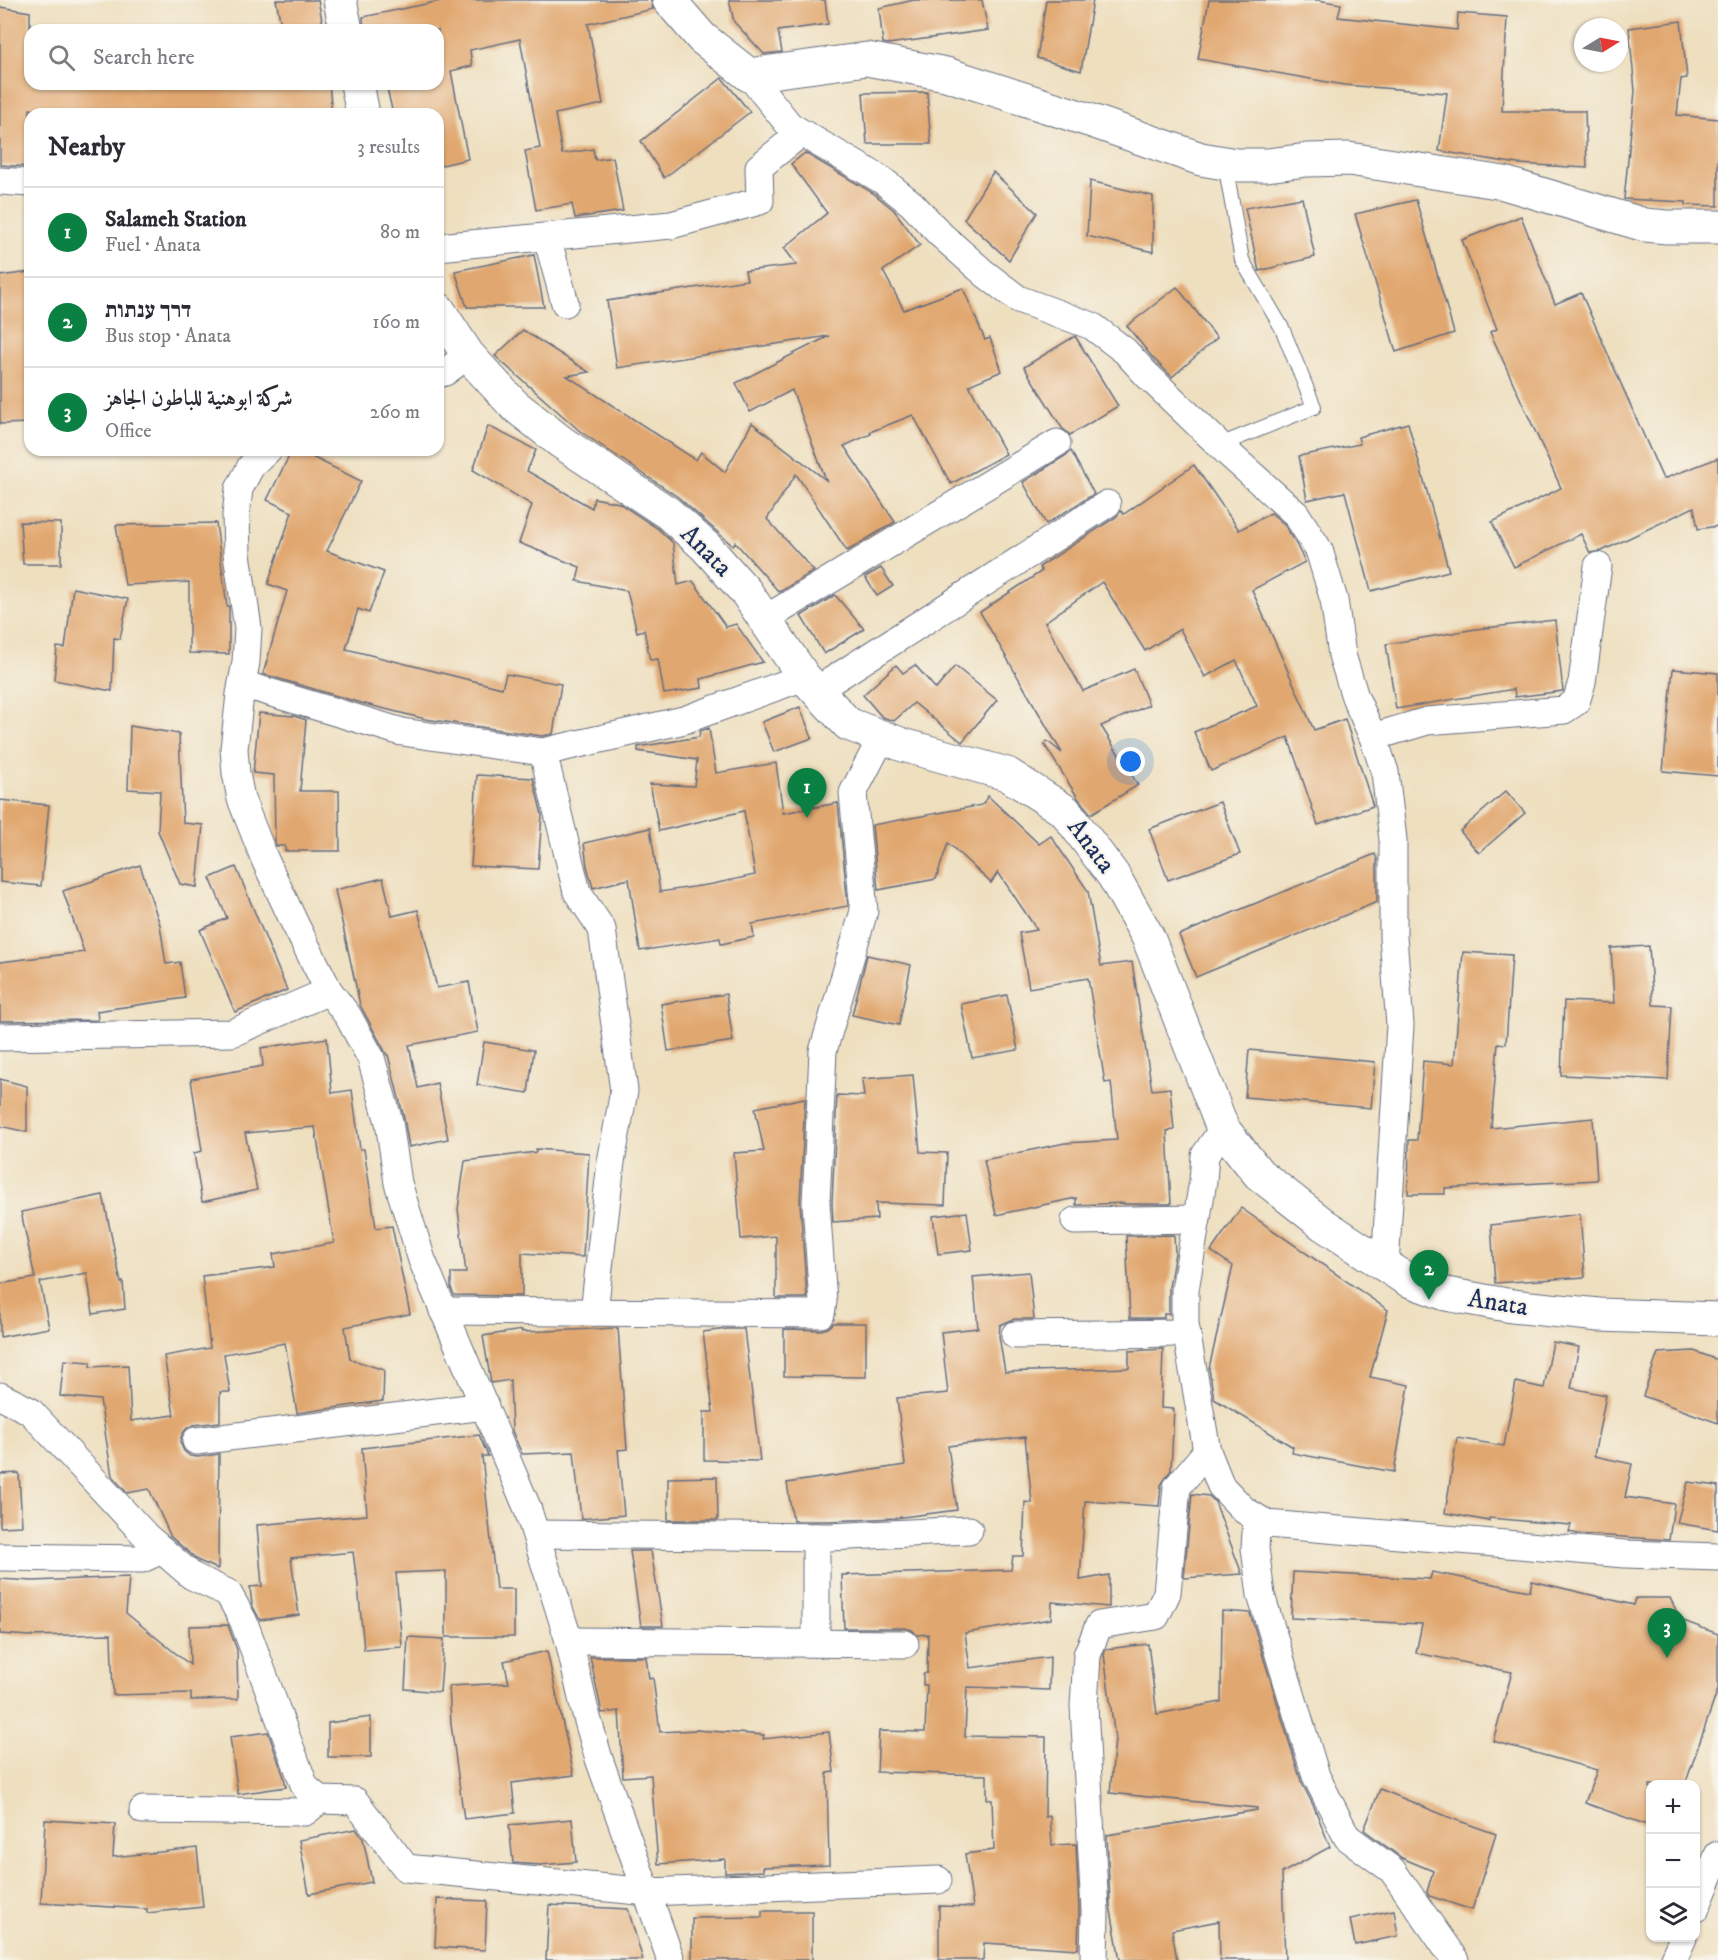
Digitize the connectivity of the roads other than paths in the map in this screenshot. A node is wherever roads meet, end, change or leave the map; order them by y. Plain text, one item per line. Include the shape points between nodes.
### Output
1 (340, 0) edge
2 (669, 0) edge
3 (345, 24) edge
4 (749, 75) junction
5 (358, 90) edge
6 (362, 108) edge
7 (801, 133) junction
8 (1225, 163) junction
9 (0, 181) edge
10 (24, 183) edge
11 (1718, 227) edge
12 (547, 237) junction
13 (444, 246) edge
14 (565, 303) dead end
15 (444, 318) edge
16 (468, 355) junction
17 (444, 372) edge
18 (1057, 443) dead end
19 (1220, 445) junction
20 (262, 456) edge
21 (1107, 504) dead end
22 (1598, 566) dead end
23 (765, 619) junction
24 (811, 683) junction
25 (242, 684) junction
26 (882, 737) junction
27 (1373, 737) junction
28 (543, 752) junction
29 (329, 991) junction
30 (0, 1037) edge
31 (1223, 1129) junction
32 (1197, 1219) junction
33 (1075, 1221) dead end
34 (1385, 1266) junction
35 (443, 1311) junction
36 (594, 1312) junction
37 (1718, 1320) edge
38 (1186, 1333) junction
39 (1015, 1335) dead end
40 (0, 1396) edge
41 (485, 1406) junction
42 (196, 1441) dead end
43 (1207, 1451) junction
44 (1257, 1519) junction
45 (969, 1530) dead end
46 (536, 1534) junction
47 (816, 1537) junction
48 (162, 1550) junction
49 (0, 1557) edge
50 (1718, 1557) edge
51 (569, 1641) junction
52 (816, 1643) junction
53 (905, 1644) dead end
54 (320, 1800) junction
55 (143, 1810) dead end
56 (1718, 1855) edge
57 (938, 1880) dead end
58 (648, 1892) junction
59 (1700, 1896) edge
60 (1681, 1942) edge
61 (671, 1960) edge
62 (1094, 1960) edge
63 (1455, 1960) edge
64 (1673, 1960) edge

1 - 3 street
2 - 4 street via 702,38
4 - 7 street via 790,126
4 - 8 street via 867,59 879,61 946,74 1201,159
5 - 6 street
7 - 12 street via 759,167 760,201 670,225
7 - 19 street via 882,180 1018,299 1092,326 1125,351
8 - 11 street via 1267,165 1349,159 1504,183 1645,225
8 - 19 lane via 1242,260 1282,328 1314,407
9 - 10 street
12 - 13 street
12 - 14 street
15 - 16 street, Anata
16 - 17 street
16 - 23 street, Anata via 514,405 561,442 668,513 706,547
18 - 23 street
19 - 27 street via 1296,514 1319,550 1334,600 1342,655
20 - 25 street via 251,466 239,489 236,515 237,554 248,628
21 - 24 street
22 - 27 street via 1576,702 1564,710 1427,721
23 - 24 street, Anata
24 - 26 street, Anata via 848,724
24 - 28 street via 684,720
25 - 28 street via 402,732
25 - 29 street via 234,749 241,799 276,885
26 - 31 street, Anata via 1007,774 1065,812 1113,875 1148,937
26 - 36 street via 853,793 864,911 823,1051 816,1203 821,1314
27 - 34 street via 1385,772 1393,840 1393,937 1400,1025
28 - 36 street via 577,892 602,929 624,1091 611,1162
29 - 30 street via 232,1033
29 - 35 street via 371,1058 389,1122 398,1183
31 - 32 street via 1204,1155
31 - 34 street, Anata via 1259,1174 1324,1226
32 - 33 street
32 - 38 street via 1185,1290
34 - 37 street, Anata via 1406,1279 1446,1294 1512,1306 1599,1315
35 - 36 street
35 - 41 street
38 - 39 street
38 - 43 street
40 - 48 street via 30,1411
41 - 42 street
41 - 46 street
43 - 44 street via 1221,1486
43 - 62 street via 1177,1487 1167,1593 1155,1616 1099,1625 1087,1655 1084,1706
44 - 50 street via 1268,1524 1346,1532 1625,1554
44 - 63 street via 1255,1548 1261,1595 1316,1776 1347,1837 1392,1870
45 - 47 street
46 - 47 street
46 - 51 street
47 - 52 street
48 - 49 street via 142,1559
48 - 54 street via 192,1576 228,1593 243,1620 305,1787
51 - 52 street
51 - 58 street via 599,1759
52 - 53 street
54 - 55 street via 305,1812
54 - 58 street via 356,1801 406,1868
56 - 59 street
57 - 58 street
58 - 61 street
60 - 64 street

